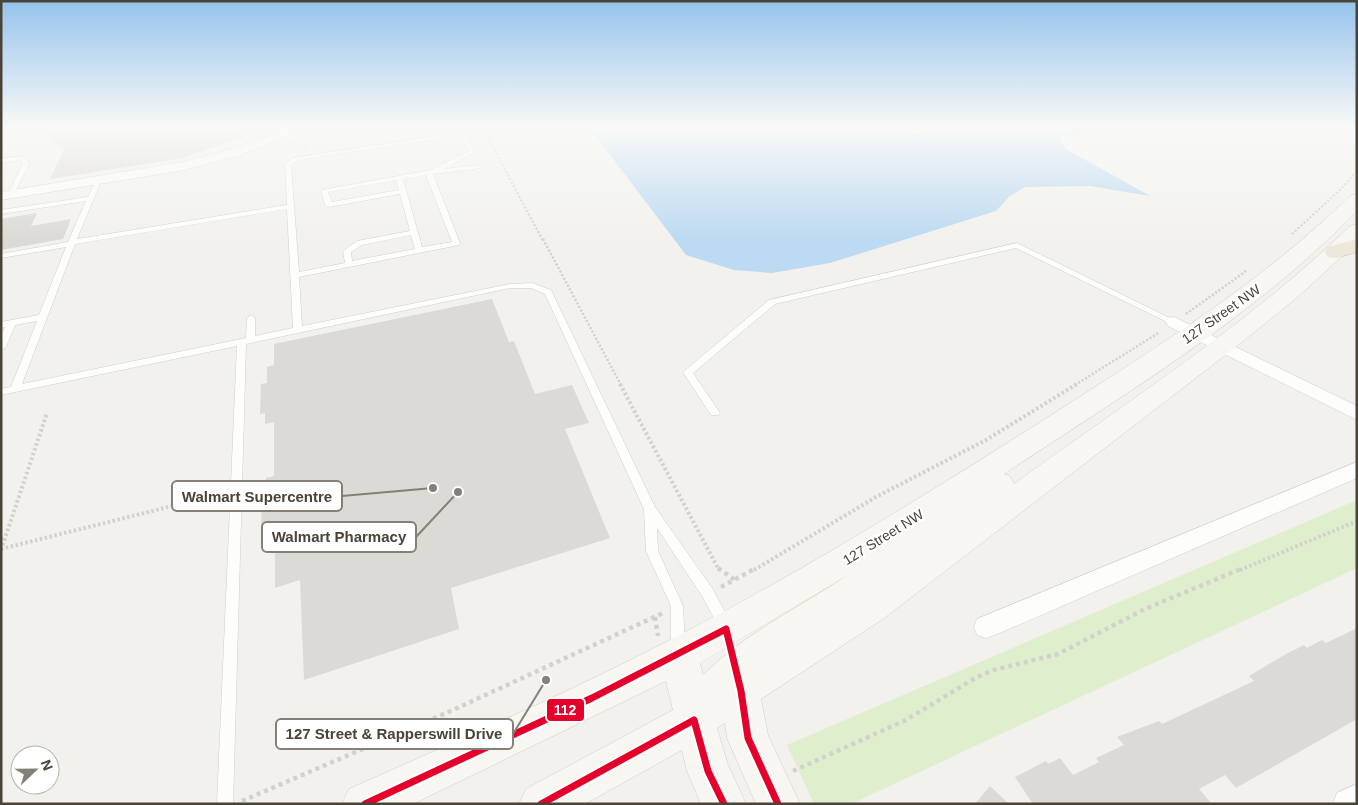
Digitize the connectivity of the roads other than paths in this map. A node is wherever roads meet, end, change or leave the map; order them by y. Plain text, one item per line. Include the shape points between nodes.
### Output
1 (25, 165) edge
2 (191, 165) edge
3 (288, 165) edge
4 (446, 165) edge
5 (479, 167) dead end
6 (431, 172) junction
7 (399, 178) junction
8 (98, 181) junction
9 (402, 192) junction
10 (6, 195) edge
11 (92, 198) junction
12 (1357, 200) edge
13 (291, 206) junction
14 (1, 212) edge
15 (1357, 230) edge
16 (414, 232) junction
17 (71, 243) junction
18 (1346, 248) edge
19 (419, 250) junction
20 (1, 256) edge
21 (349, 265) junction
22 (295, 275) junction
23 (42, 318) junction
24 (251, 318) dead end
25 (1174, 322) joint
26 (11, 323) junction
27 (1, 325) edge
28 (298, 330) junction
29 (1210, 339) junction
30 (246, 341) junction
31 (1, 347) edge
32 (15, 389) junction
33 (1, 392) edge
34 (1088, 405) junction
35 (715, 413) dead end
36 (1357, 414) edge
37 (1357, 469) edge
38 (650, 509) junction
39 (986, 627) dead end
40 (726, 629) junction
41 (670, 659) junction
42 (738, 679) junction
43 (694, 720) junction
44 (464, 759) junction
45 (1357, 798) edge
46 (225, 804) edge
47 (364, 804) edge
48 (398, 804) edge
49 (541, 804) edge
50 (724, 804) edge
51 (778, 804) edge
52 (1348, 804) edge

1 - 10 lane
2 - 8 street
3 - 13 lane
4 - 6 lane
5 - 6 lane
6 - 7 lane
6 - 19 lane via 456,243
7 - 9 lane
7 - 9 lane via 324,190 329,205
8 - 10 street
8 - 11 lane
9 - 16 lane
11 - 14 lane
11 - 17 lane
12 - 29 main road, 127 Street NW via 1253,293
13 - 17 lane
13 - 22 lane
15 - 18 main road, 127 Street NW
16 - 19 lane
16 - 21 lane via 360,243 347,251
17 - 20 lane
17 - 23 lane
18 - 29 main road, 127 Street NW via 1278,302
19 - 21 lane
21 - 22 lane
22 - 28 lane
23 - 26 lane
23 - 32 lane
24 - 30 lane
25 - 29 street
25 - 35 lane via 1017,244 772,302 688,372
26 - 27 lane
26 - 31 lane
28 - 30 lane
28 - 38 lane via 510,286 532,285 548,292
29 - 34 main road, 127 Street NW
29 - 36 street
29 - 42 main road, 127 Street NW via 870,608
30 - 32 lane
30 - 46 lane
32 - 33 lane
34 - 40 main road, 127 Street NW via 836,566
34 - 42 main road via 1000,483
37 - 39 street
38 - 40 lane via 708,592
38 - 41 lane via 652,551 676,606
40 - 41 main road, 127 Street NW
40 - 42 main road
41 - 43 main road
41 - 44 main road, 127 Street NW
42 - 43 main road via 713,689
42 - 51 main road via 748,738
43 - 49 main road
43 - 50 main road via 708,770
44 - 47 main road, 127 Street NW
44 - 48 main road
45 - 52 street

